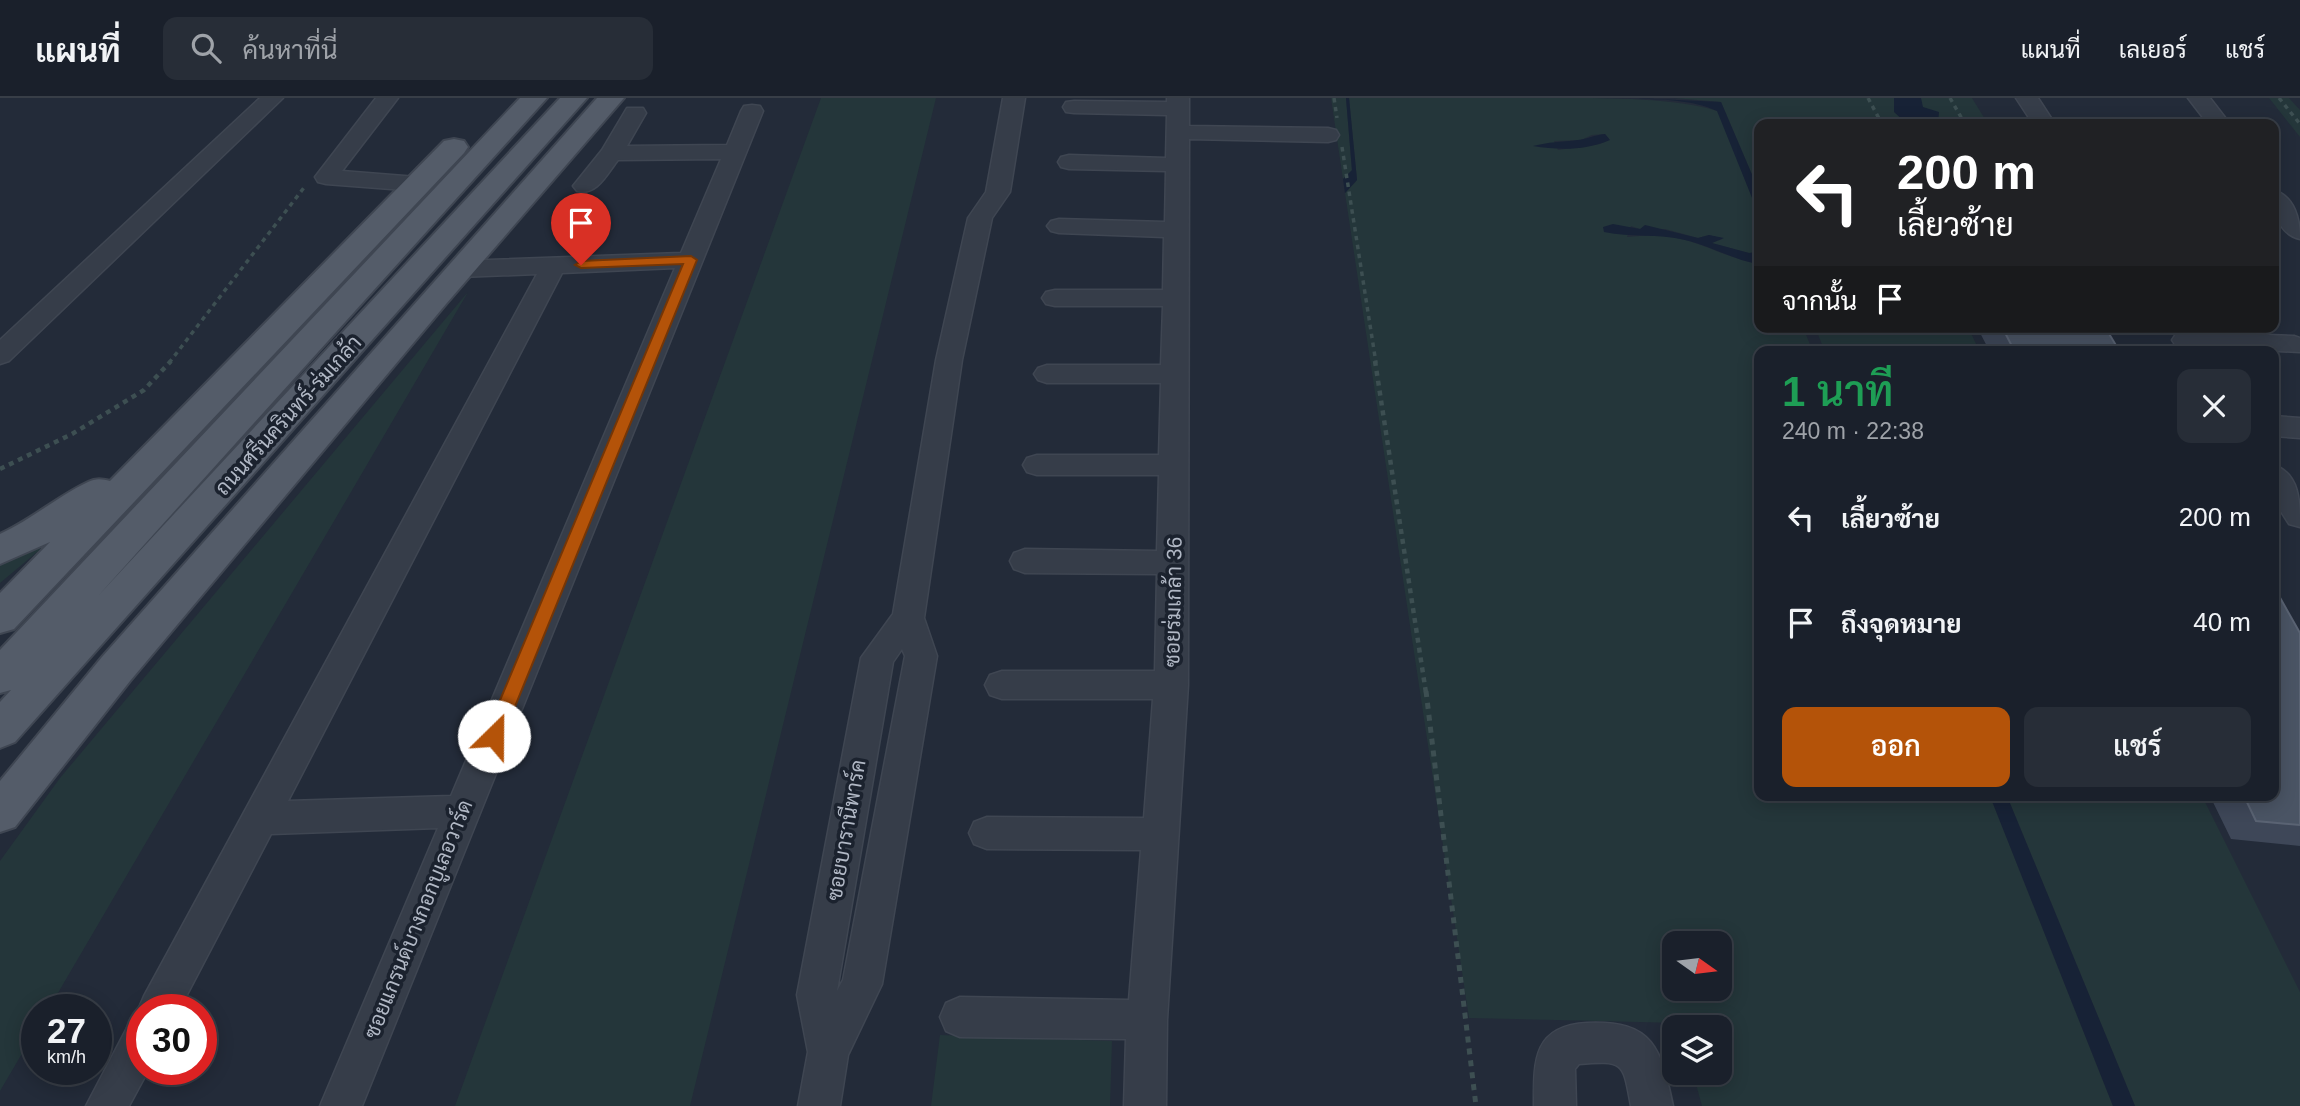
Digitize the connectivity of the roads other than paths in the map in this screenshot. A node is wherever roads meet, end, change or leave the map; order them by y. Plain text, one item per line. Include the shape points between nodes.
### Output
1 (272, 98) edge
2 (387, 98) edge
3 (503, 98) edge
4 (534, 98) edge
5 (574, 98) edge
6 (993, 98) edge
7 (1014, 98) edge
8 (2027, 98) edge
9 (2199, 98) edge
10 (623, 105) edge
11 (1074, 107) dead end
12 (752, 111) dead end
13 (1178, 113) edge
14 (2041, 119) edge
15 (2215, 119) edge
16 (1336, 132) road end
17 (735, 152) junction
18 (612, 153) junction
19 (1069, 162) dead end
20 (1177, 165) junction
21 (417, 184) junction
22 (585, 186) dead end
23 (2279, 205) edge
24 (385, 216) junction
25 (981, 218) junction
26 (1059, 226) dead end
27 (1177, 230) junction
28 (2300, 232) edge
29 (691, 260) junction
30 (553, 266) junction
31 (460, 269) junction
32 (435, 297) junction
33 (1055, 298) dead end
34 (1176, 298) junction
35 (2185, 340) edge
36 (2294, 345) dead end
37 (0, 355) edge
38 (250, 356) junction
39 (1046, 374) dead end
40 (1175, 374) junction
41 (2279, 426) edge
42 (2300, 428) edge
43 (226, 430) junction
44 (1037, 465) dead end
45 (1174, 465) junction
46 (140, 472) junction
47 (2279, 484) edge
48 (218, 492) junction
49 (2300, 515) edge
50 (0, 550) edge
51 (1025, 561) dead end
52 (1174, 563) junction
53 (0, 595) edge
54 (0, 618) edge
55 (8, 668) edge
56 (1003, 685) dead end
57 (1171, 685) junction
58 (0, 730) edge
59 (463, 810) junction
60 (0, 813) edge
61 (260, 818) junction
62 (987, 833) dead end
63 (1159, 834) junction
64 (166, 994) edge
65 (960, 1017) dead end
66 (1147, 1020) junction
67 (126, 1070) edge
68 (107, 1106) edge
69 (341, 1106) edge
70 (819, 1106) edge
71 (1145, 1106) edge
72 (1555, 1106) edge
73 (1652, 1106) edge

1 - 37 street
2 - 21 street via 326,177
3 - 21 main road
4 - 43 main road, ถนนศรีนครินทร์-ร่มเกล้า
5 - 48 main road, ถนนศรีนครินทร์-ร่มเกล้า
6 - 25 street, ซอยบารานีพาร์ค via 976,192
7 - 25 street, ซอยบารานีพาร์ค via 998,192
8 - 14 street
9 - 15 street
10 - 18 street
10 - 31 main road
11 - 13 street
12 - 17 street, ซอยแกรนด์บางกอกบูเลอวาร์ด
13 - 16 street
13 - 20 street, ซอยร่มเกล้า 36
17 - 18 street
17 - 29 street, ซอยแกรนด์บางกอกบูเลอวาร์ด
18 - 22 street
19 - 20 street
20 - 27 street, ซอยร่มเกล้า 36
21 - 24 main road
23 - 28 street
24 - 38 main road
24 - 43 main road
25 - 70 street, ซอยบารานีพาร์ค via 949,360 908,618 920,656 862,984 828,1052
26 - 27 street
27 - 34 street, ซอยร่มเกล้า 36
29 - 30 street
29 - 59 street, ซอยแกรนด์บางกอกบูเลอวาร์ด
30 - 31 street
30 - 61 street
31 - 32 main road
32 - 48 main road
32 - 60 main road via 116,669
33 - 34 street
34 - 40 street, ซอยร่มเกล้า 36
35 - 36 street
38 - 46 main road
38 - 50 main road via 117,480 38,532
39 - 40 street
40 - 45 street, ซอยร่มเกล้า 36
41 - 42 street
43 - 55 main road, ถนนศรีนครินทร์-ร่มเกล้า
44 - 45 street
45 - 52 street, ซอยร่มเกล้า 36
46 - 53 main road
46 - 54 main road
47 - 49 street
48 - 58 main road, ถนนศรีนครินทร์-ร่มเกล้า
51 - 52 street
52 - 57 street, ซอยร่มเกล้า 36
56 - 57 street
57 - 63 street, ซอยร่มเกล้า 36
59 - 61 street
59 - 69 street, ซอยแกรนด์บางกอกบูเลอวาร์ด
61 - 64 street
62 - 63 street
63 - 66 street, ซอยร่มเกล้า 36
65 - 66 street
66 - 71 street, ซอยร่มเกล้า 36
67 - 68 street
72 - 73 street via 1555,1063 1568,1044 1604,1042 1625,1046 1642,1059

